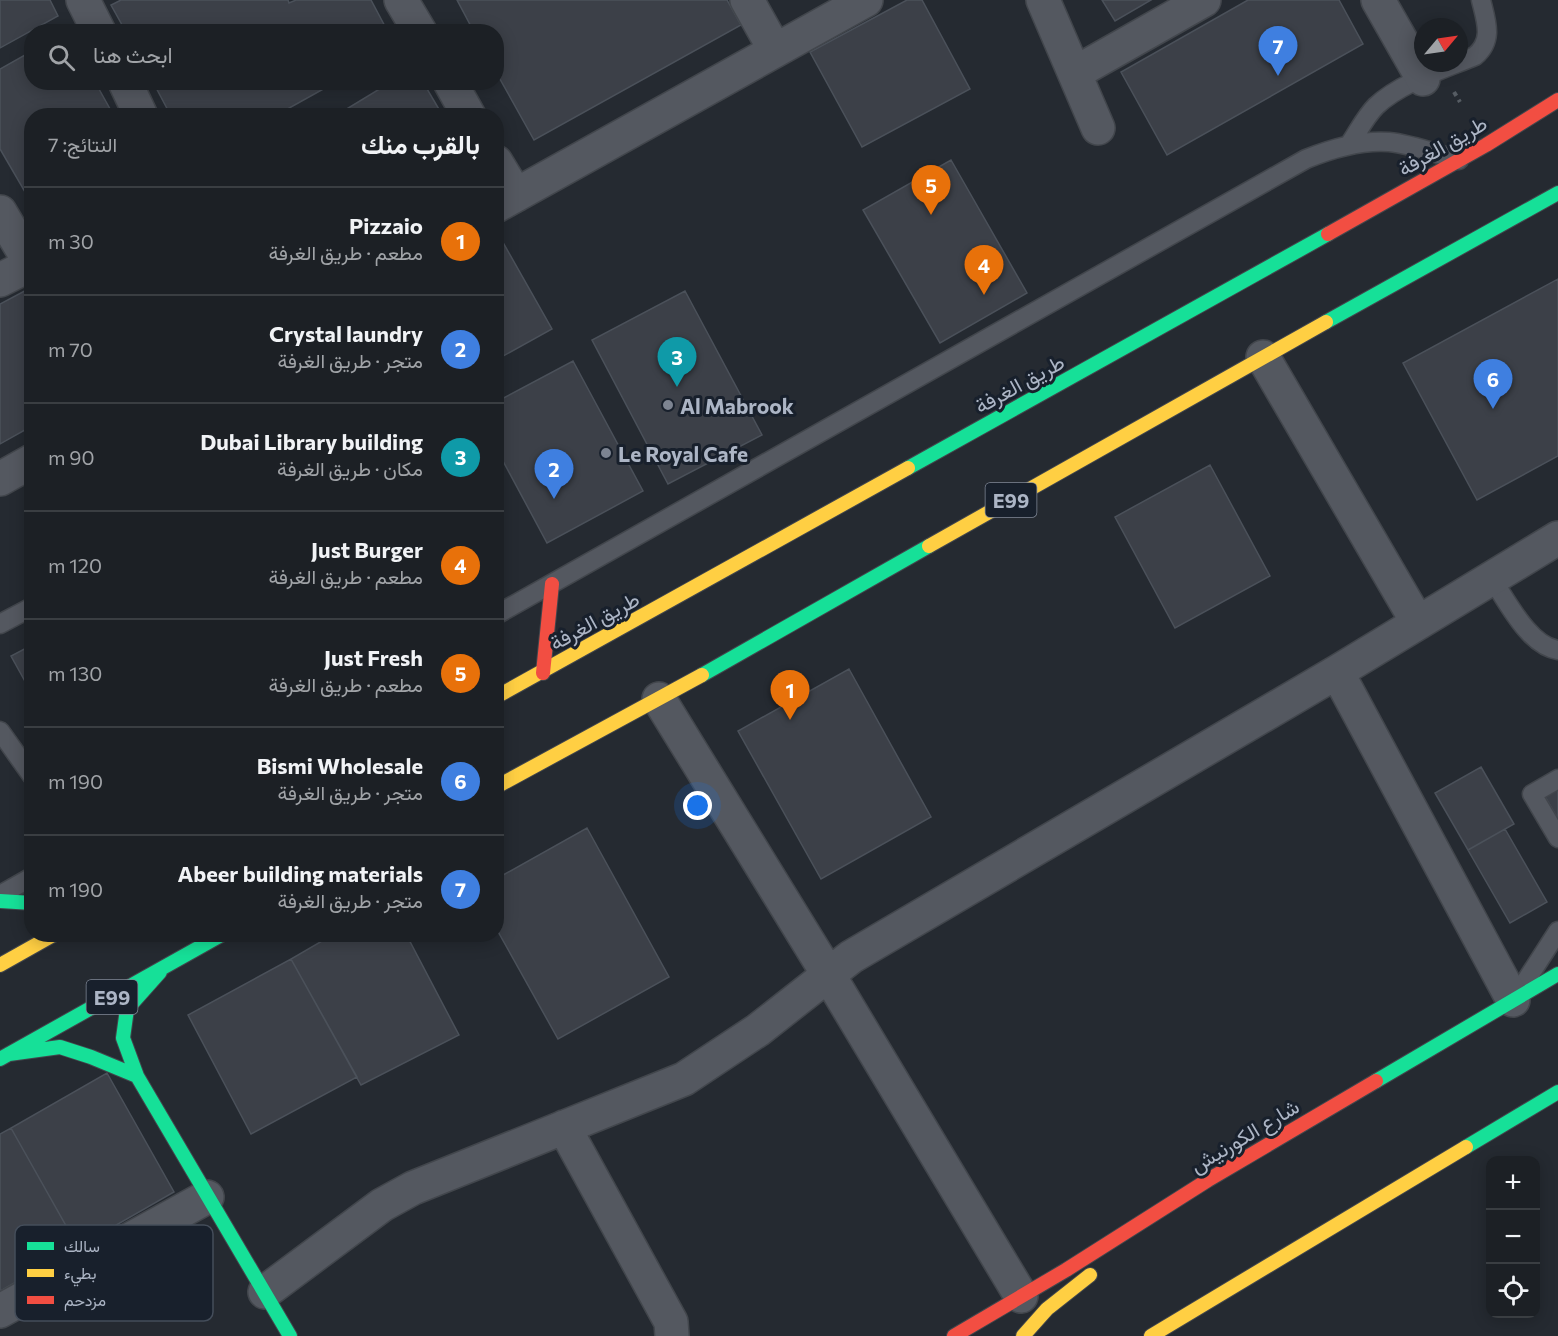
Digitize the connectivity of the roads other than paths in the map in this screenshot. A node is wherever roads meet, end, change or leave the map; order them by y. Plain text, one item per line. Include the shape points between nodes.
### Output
1 (83, 0) edge
2 (401, 0) edge
3 (747, 0) edge
4 (866, 0) edge
5 (1043, 0) edge
6 (1204, 0) edge
7 (1378, 0) edge
8 (1481, 0) edge
9 (95, 24) edge
10 (415, 24) edge
11 (775, 50) junction
12 (1075, 73) junction
13 (1423, 79) junction
14 (129, 90) edge
15 (454, 90) edge
16 (1558, 100) edge
17 (137, 108) edge
18 (465, 108) edge
19 (1098, 128) dead end
20 (1349, 145) junction
21 (1459, 160) junction
22 (1558, 193) edge
23 (506, 200) edge
24 (0, 212) edge
25 (24, 252) edge
26 (24, 268) edge
27 (0, 280) edge
28 (1263, 357) junction
29 (24, 466) edge
30 (0, 479) edge
31 (1558, 538) edge
32 (1492, 579) junction
33 (552, 584) junction
34 (24, 611) edge
35 (504, 611) edge
36 (1418, 623) junction
37 (0, 624) edge
38 (1558, 650) edge
39 (1338, 672) junction
40 (543, 673) junction
41 (504, 694) edge
42 (659, 699) junction
43 (0, 731) edge
44 (24, 765) edge
45 (1558, 779) edge
46 (504, 783) edge
47 (1558, 838) edge
48 (24, 882) edge
49 (0, 895) edge
50 (0, 901) edge
51 (24, 902) edge
52 (1558, 931) edge
53 (41, 942) edge
54 (200, 942) edge
55 (208, 942) edge
56 (192, 951) junction
57 (0, 965) edge
58 (162, 970) junction
59 (828, 974) junction
60 (1558, 974) edge
61 (1513, 1000) junction
62 (4, 1057) edge
63 (137, 1076) junction
64 (1558, 1092) edge
65 (564, 1127) junction
66 (1208, 1180) junction
67 (207, 1197) junction
68 (156, 1225) edge
69 (265, 1292) junction
70 (1021, 1296) junction
71 (15, 1303) edge
72 (0, 1311) edge
73 (290, 1336) edge
74 (672, 1336) edge
75 (954, 1336) edge
76 (1023, 1336) edge
77 (1151, 1336) edge

1 - 9 street
2 - 10 street
3 - 11 street
4 - 11 street
5 - 12 street
6 - 12 street
7 - 13 street
8 - 13 lane via 1487,29 1483,50
11 - 23 street
12 - 19 street
13 - 20 lane via 1395,91 1376,106
14 - 17 street
15 - 18 street
16 - 21 main road, طريق الغرفة
20 - 21 lane via 1391,142
20 - 33 lane via 1306,159
21 - 40 main road, طريق الغرفة
22 - 28 main road, E99
24 - 25 street
26 - 27 street
28 - 36 street
28 - 42 main road, E99
29 - 30 street
31 - 32 street
32 - 36 street
32 - 38 lane via 1534,638
33 - 35 lane
33 - 40 main road
34 - 37 lane
36 - 39 street
39 - 59 street
39 - 61 street
40 - 41 main road, طريق الغرفة
42 - 46 main road, E99
42 - 59 street
43 - 44 lane
45 - 47 lane via 1532,794
48 - 49 lane
50 - 51 main road
52 - 61 lane
53 - 57 main road
54 - 56 main road
55 - 56 main road, E99
56 - 58 main road, E99
58 - 62 main road, E99
58 - 63 main road via 127,1009 123,1038
59 - 65 street via 758,1030 684,1079
59 - 70 street
60 - 61 main road, شارع الكورنيش
61 - 66 main road, شارع الكورنيش
62 - 63 main road via 60,1047
63 - 67 main road
64 - 77 main road
65 - 69 street via 402,1193
65 - 74 street via 671,1322
66 - 70 main road, شارع الكورنيش
66 - 76 main road via 1047,1309
67 - 68 street
67 - 69 main road
69 - 73 main road
70 - 75 main road, شارع الكورنيش
71 - 72 street

